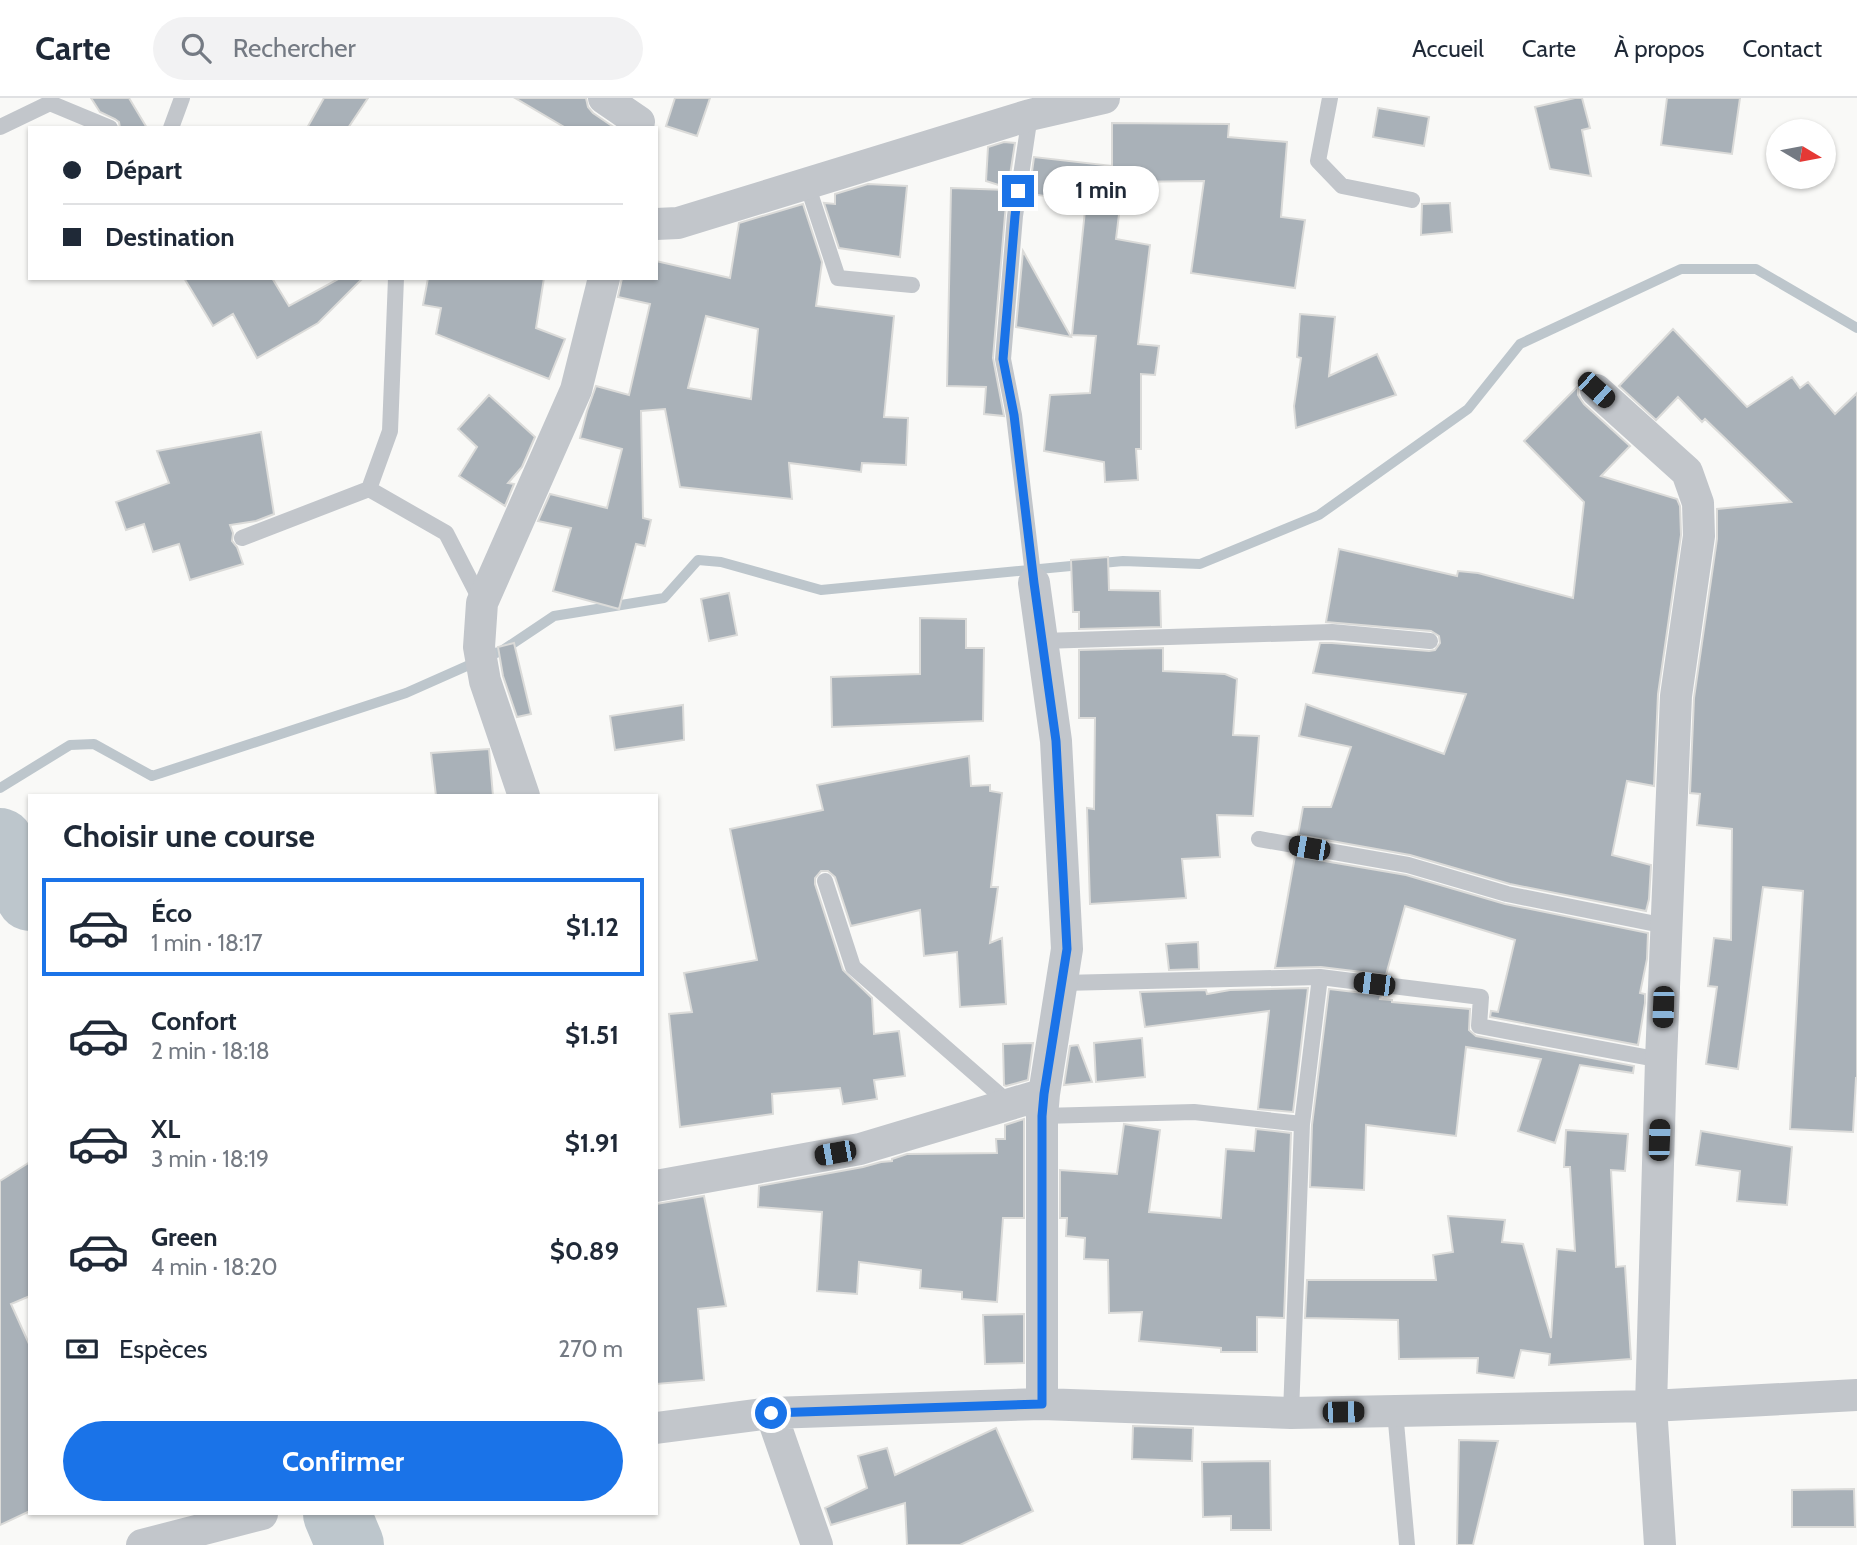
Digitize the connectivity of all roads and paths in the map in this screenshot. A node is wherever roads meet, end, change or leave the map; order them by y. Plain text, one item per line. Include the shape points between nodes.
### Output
1 (182, 98) edge
2 (604, 98) edge
3 (1104, 98) edge
4 (1330, 98) edge
5 (1030, 115) junction
6 (642, 116) edge
7 (105, 126) edge
8 (172, 126) edge
9 (0, 127) edge
10 (807, 184) junction
11 (1412, 201) dead end
12 (658, 224) edge
13 (396, 280) edge
14 (604, 280) edge
15 (912, 285) dead end
16 (1596, 390) dead end
17 (369, 489) junction
18 (242, 538) dead end
19 (1034, 583) joint
20 (482, 603) junction
21 (1042, 641) junction
22 (1430, 641) dead end
23 (523, 794) edge
24 (1259, 839) dead end
25 (825, 881) dead end
26 (1666, 926) junction
27 (1320, 977) junction
28 (1062, 983) junction
29 (1661, 1060) junction
30 (1010, 1104) junction
31 (1043, 1105) junction
32 (1302, 1124) junction
33 (658, 1186) edge
34 (1857, 1395) edge
35 (1042, 1404) junction
36 (1651, 1406) junction
37 (1395, 1410) junction
38 (771, 1413) junction
39 (1291, 1413) junction
40 (658, 1428) edge
41 (258, 1515) edge
42 (142, 1545) edge
43 (817, 1545) edge
44 (1407, 1545) edge
45 (1660, 1545) edge

1 - 8 lane
2 - 6 street
3 - 5 street
4 - 11 lane via 1318,162 1342,186
5 - 10 street
5 - 19 lane via 1015,216 1003,359
7 - 9 lane via 50,103
10 - 12 street via 678,223
10 - 15 lane via 838,278
13 - 17 lane via 390,431
14 - 20 street via 576,390
16 - 26 street via 1687,472 1698,503 1699,536 1676,696
17 - 18 lane
17 - 20 lane via 446,533
19 - 21 street
20 - 23 street via 479,647 485,681
21 - 22 lane via 1332,632
21 - 28 street via 1057,755 1067,949
24 - 26 lane via 1408,865 1507,894
25 - 30 lane via 853,967
26 - 29 street
27 - 28 lane
27 - 29 lane via 1481,997 1479,1026
27 - 32 lane
28 - 31 street
29 - 36 street
30 - 31 street
30 - 33 street via 860,1149
31 - 32 lane via 1194,1112
31 - 35 street
32 - 39 lane
34 - 36 street
35 - 38 street
35 - 39 street
36 - 37 street
36 - 45 street
37 - 39 street
37 - 44 lane
38 - 40 street
38 - 43 street
41 - 42 street

